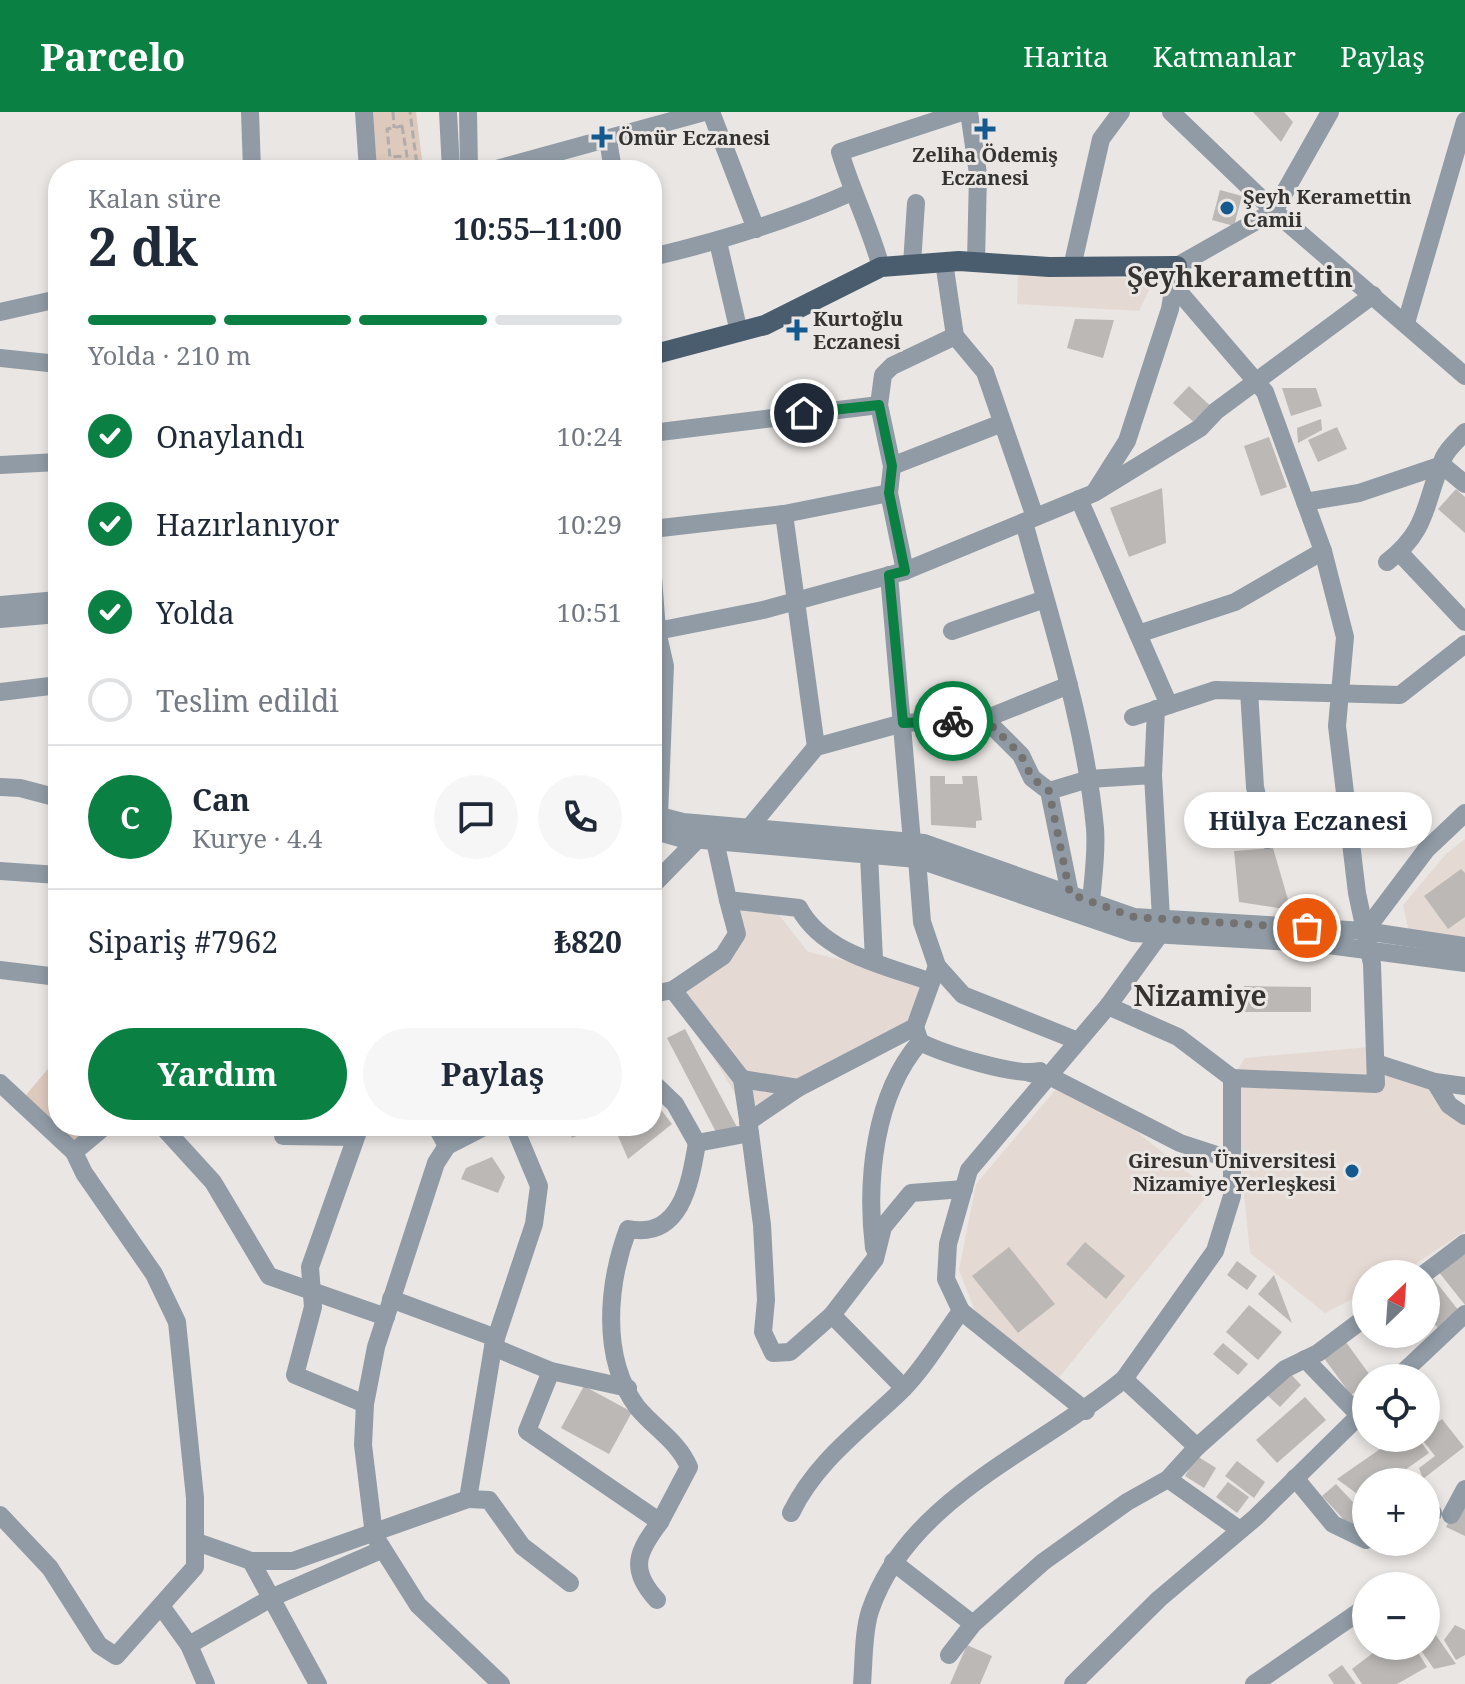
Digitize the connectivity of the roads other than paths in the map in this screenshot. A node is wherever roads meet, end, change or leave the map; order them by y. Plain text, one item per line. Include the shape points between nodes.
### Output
1 (250, 112) edge
2 (364, 112) edge
3 (448, 112) edge
4 (468, 112) edge
5 (704, 112) edge
6 (711, 112) edge
7 (962, 112) edge
8 (969, 112) edge
9 (1121, 112) edge
10 (1171, 112) edge
11 (1330, 112) edge
12 (1465, 121) edge
13 (608, 140) junction
14 (252, 160) edge
15 (367, 160) edge
16 (450, 160) edge
17 (469, 160) edge
18 (531, 160) edge
19 (611, 160) edge
20 (852, 192) junction
21 (916, 203) dead end
22 (1274, 211) junction
23 (756, 229) junction
24 (718, 242) junction
25 (662, 255) edge
26 (944, 262) junction
27 (976, 262) junction
28 (912, 264) junction
29 (881, 267) junction
30 (1072, 267) junction
31 (1175, 276) junction
32 (1373, 295) junction
33 (48, 301) edge
34 (0, 312) edge
35 (1406, 323) junction
36 (739, 332) junction
37 (955, 336) junction
38 (662, 352) edge
39 (0, 358) edge
40 (48, 363) edge
41 (1465, 376) edge
42 (1257, 382) junction
43 (879, 405) junction
44 (1002, 423) junction
45 (662, 432) edge
46 (1465, 432) edge
47 (48, 463) edge
48 (0, 465) edge
49 (1442, 465) junction
50 (892, 466) junction
51 (1465, 484) edge
52 (889, 493) junction
53 (1086, 496) junction
54 (1305, 502) junction
55 (784, 514) junction
56 (1030, 519) junction
57 (662, 528) edge
58 (1323, 551) junction
59 (897, 573) junction
60 (1045, 599) junction
61 (48, 601) edge
62 (795, 601) junction
63 (0, 605) edge
64 (48, 615) edge
65 (0, 619) edge
66 (1465, 622) edge
67 (662, 630) edge
68 (952, 631) dead end
69 (1138, 634) junction
70 (1465, 644) edge
71 (662, 657) edge
72 (1069, 685) junction
73 (48, 686) edge
74 (1249, 691) junction
75 (0, 692) edge
76 (1340, 693) junction
77 (1162, 707) junction
78 (662, 708) edge
79 (1133, 717) dead end
80 (985, 719) junction
81 (903, 723) junction
82 (816, 747) junction
83 (1153, 775) junction
84 (1089, 779) junction
85 (0, 787) edge
86 (1049, 791) junction
87 (48, 795) edge
88 (1465, 813) edge
89 (662, 821) edge
90 (662, 823) edge
91 (749, 828) junction
92 (706, 840) junction
93 (1267, 840) dead end
94 (914, 850) junction
95 (869, 855) junction
96 (0, 871) edge
97 (48, 874) edge
98 (662, 877) edge
99 (1070, 894) junction
100 (728, 900) junction
101 (1091, 902) junction
102 (1161, 926) junction
103 (1365, 931) junction
104 (1465, 946) edge
105 (1369, 950) junction
106 (874, 960) junction
107 (1465, 963) edge
108 (0, 970) edge
109 (934, 974) junction
110 (48, 976) edge
111 (673, 990) junction
112 (662, 992) edge
113 (1108, 1006) junction
114 (918, 1035) junction
115 (1078, 1041) junction
116 (1376, 1063) junction
117 (1045, 1072) junction
118 (1232, 1078) junction
119 (742, 1079) junction
120 (1435, 1082) junction
121 (0, 1083) edge
122 (1465, 1086) edge
123 (798, 1088) junction
124 (662, 1092) edge
125 (1465, 1116) edge
126 (48, 1128) edge
127 (749, 1128) junction
128 (57, 1136) edge
129 (93, 1136) edge
130 (171, 1136) edge
131 (356, 1136) edge
132 (442, 1136) edge
133 (466, 1136) edge
134 (518, 1136) edge
135 (697, 1143) junction
136 (447, 1146) junction
137 (74, 1152) junction
138 (1232, 1160) junction
139 (964, 1189) junction
140 (1465, 1243) edge
141 (875, 1259) junction
142 (1440, 1262) edge
143 (311, 1288) junction
144 (388, 1308) junction
145 (961, 1311) junction
146 (1465, 1314) edge
147 (832, 1315) junction
148 (1352, 1327) edge
149 (494, 1343) junction
150 (1305, 1359) junction
151 (1412, 1364) edge
152 (551, 1371) junction
153 (1124, 1379) junction
154 (628, 1388) junction
155 (904, 1388) junction
156 (1352, 1402) edge
157 (365, 1404) junction
158 (1086, 1411) junction
159 (1352, 1423) edge
160 (1197, 1447) junction
161 (1295, 1478) junction
162 (1168, 1479) junction
163 (1465, 1489) edge
164 (468, 1499) junction
165 (1440, 1512) edge
166 (791, 1513) dead end
167 (0, 1515) edge
168 (660, 1522) junction
169 (1240, 1530) junction
170 (1352, 1533) edge
171 (197, 1542) junction
172 (378, 1542) junction
173 (251, 1561) junction
174 (893, 1562) junction
175 (570, 1583) dead end
176 (273, 1597) junction
177 (657, 1600) dead end
178 (161, 1606) junction
179 (1352, 1617) edge
180 (973, 1624) junction
181 (189, 1645) junction
182 (949, 1655) dead end
183 (206, 1684) edge
184 (318, 1684) edge
185 (501, 1684) edge
186 (862, 1684) edge
187 (1073, 1684) edge
188 (1254, 1684) edge

1 - 14 street
2 - 15 street
3 - 16 street
4 - 17 street
5 - 13 street
6 - 23 street
7 - 20 street via 840,152
8 - 27 street via 978,174
9 - 30 street via 1101,139
10 - 22 street
11 - 22 street
12 - 35 street
13 - 18 street
13 - 19 street
20 - 23 street
20 - 29 street via 867,218
21 - 28 street
22 - 31 street
22 - 32 street
23 - 24 street
24 - 25 street
24 - 36 street
26 - 27 main road
26 - 28 main road
26 - 37 street
27 - 30 main road
28 - 29 main road
29 - 36 main road via 765,325
30 - 31 main road
31 - 42 street
31 - 53 street via 1170,309 1127,441
32 - 35 street
32 - 42 street
33 - 34 street
35 - 41 street
36 - 38 main road
37 - 43 street via 892,366 883,375
37 - 44 street via 985,372
39 - 40 street
42 - 53 street via 1200,428
42 - 54 street
43 - 45 street
43 - 50 street
44 - 50 street
44 - 56 street
46 - 49 street
47 - 48 street
49 - 51 street
49 - 54 street via 1359,493
49 - 66 street via 1411,544 1393,557
50 - 52 street
52 - 55 street
52 - 59 street
53 - 56 street
53 - 69 street
54 - 58 street
55 - 57 street
55 - 62 street
56 - 59 street
56 - 60 street
58 - 69 street via 1235,602
58 - 76 street via 1345,637
59 - 62 street
59 - 81 street
60 - 68 street
60 - 72 street
61 - 63 street
62 - 67 street
62 - 82 street
64 - 65 street
69 - 77 street
70 - 76 street via 1400,695
71 - 78 street
72 - 80 street
72 - 84 street
73 - 75 street
74 - 76 street
74 - 77 street via 1215,690
74 - 93 street via 1255,787
76 - 103 street via 1337,726
77 - 79 street
77 - 83 street
80 - 81 street
80 - 86 street via 1021,755 1032,778
81 - 82 street
81 - 94 street
82 - 91 street
83 - 84 street
83 - 102 street
84 - 86 street
84 - 101 street via 1095,831
85 - 87 street
86 - 99 street
88 - 103 street via 1426,850
89 - 91 street
90 - 92 street
91 - 94 street
92 - 95 street
92 - 98 street
92 - 100 street
94 - 95 street
94 - 99 street via 924,843
94 - 102 street via 1133,933
94 - 109 street
95 - 106 street
96 - 97 street
99 - 101 street
100 - 106 street via 799,908 828,943
100 - 111 street via 737,934 723,956
101 - 102 street
102 - 103 street
102 - 105 street
102 - 113 street
103 - 104 street
103 - 105 street
105 - 107 street
105 - 116 street
106 - 109 street
108 - 110 street
109 - 114 street
109 - 115 street via 963,995
111 - 112 street
111 - 119 street
113 - 115 street
113 - 118 street via 1178,1037
114 - 117 street via 969,1062
114 - 123 street
114 - 141 street via 902,1063 881,1125 869,1201
115 - 117 street
116 - 118 street via 1376,1084
116 - 120 street
117 - 138 street via 1180,1143
117 - 139 street via 969,1170
118 - 138 street
119 - 123 street
119 - 127 street
120 - 122 street
120 - 125 street via 1449,1105
121 - 126 street
123 - 127 street
124 - 135 street
127 - 135 street
127 - 147 street via 762,1225 763,1332 773,1353 790,1352
128 - 137 street
129 - 137 street
130 - 143 street via 213,1182 269,1276
131 - 143 street via 310,1267
132 - 136 street
133 - 136 street
134 - 149 street via 539,1186 534,1224
135 - 154 street via 689,1188 664,1226 647,1232 628,1229 615,1262 615,1361
136 - 144 street via 436,1163
137 - 171 street via 154,1274 177,1322
138 - 153 street via 1232,1196 1215,1251
139 - 141 street via 911,1193 883,1227
139 - 145 street via 948,1244 946,1279
140 - 142 street
141 - 147 street
143 - 144 street
143 - 157 street via 313,1307 295,1375
144 - 149 street
144 - 157 street
145 - 155 street
145 - 158 street
146 - 151 street
147 - 155 street
148 - 150 street
149 - 152 street
149 - 164 street
150 - 156 street
150 - 160 street via 1285,1369
152 - 154 street
152 - 168 street via 527,1431
153 - 158 street
153 - 160 street
154 - 168 street via 689,1467
155 - 166 street via 839,1446
157 - 172 street via 363,1445
158 - 174 street via 999,1464 911,1538
159 - 161 street
160 - 162 street
161 - 169 street
161 - 170 street via 1333,1524
162 - 169 street
162 - 180 street via 1043,1562
163 - 165 street
164 - 172 street
164 - 175 street via 489,1500 522,1546
167 - 178 street via 50,1568 99,1645 116,1656
168 - 177 street via 640,1549 639,1566
169 - 187 street via 1159,1599
171 - 173 street
171 - 178 street via 195,1567
172 - 173 street via 293,1561
172 - 176 street
172 - 185 street via 418,1605
173 - 176 street
174 - 180 street
174 - 186 street via 870,1612
176 - 181 street
176 - 184 street
178 - 181 street
179 - 188 street
180 - 182 street
181 - 183 street

